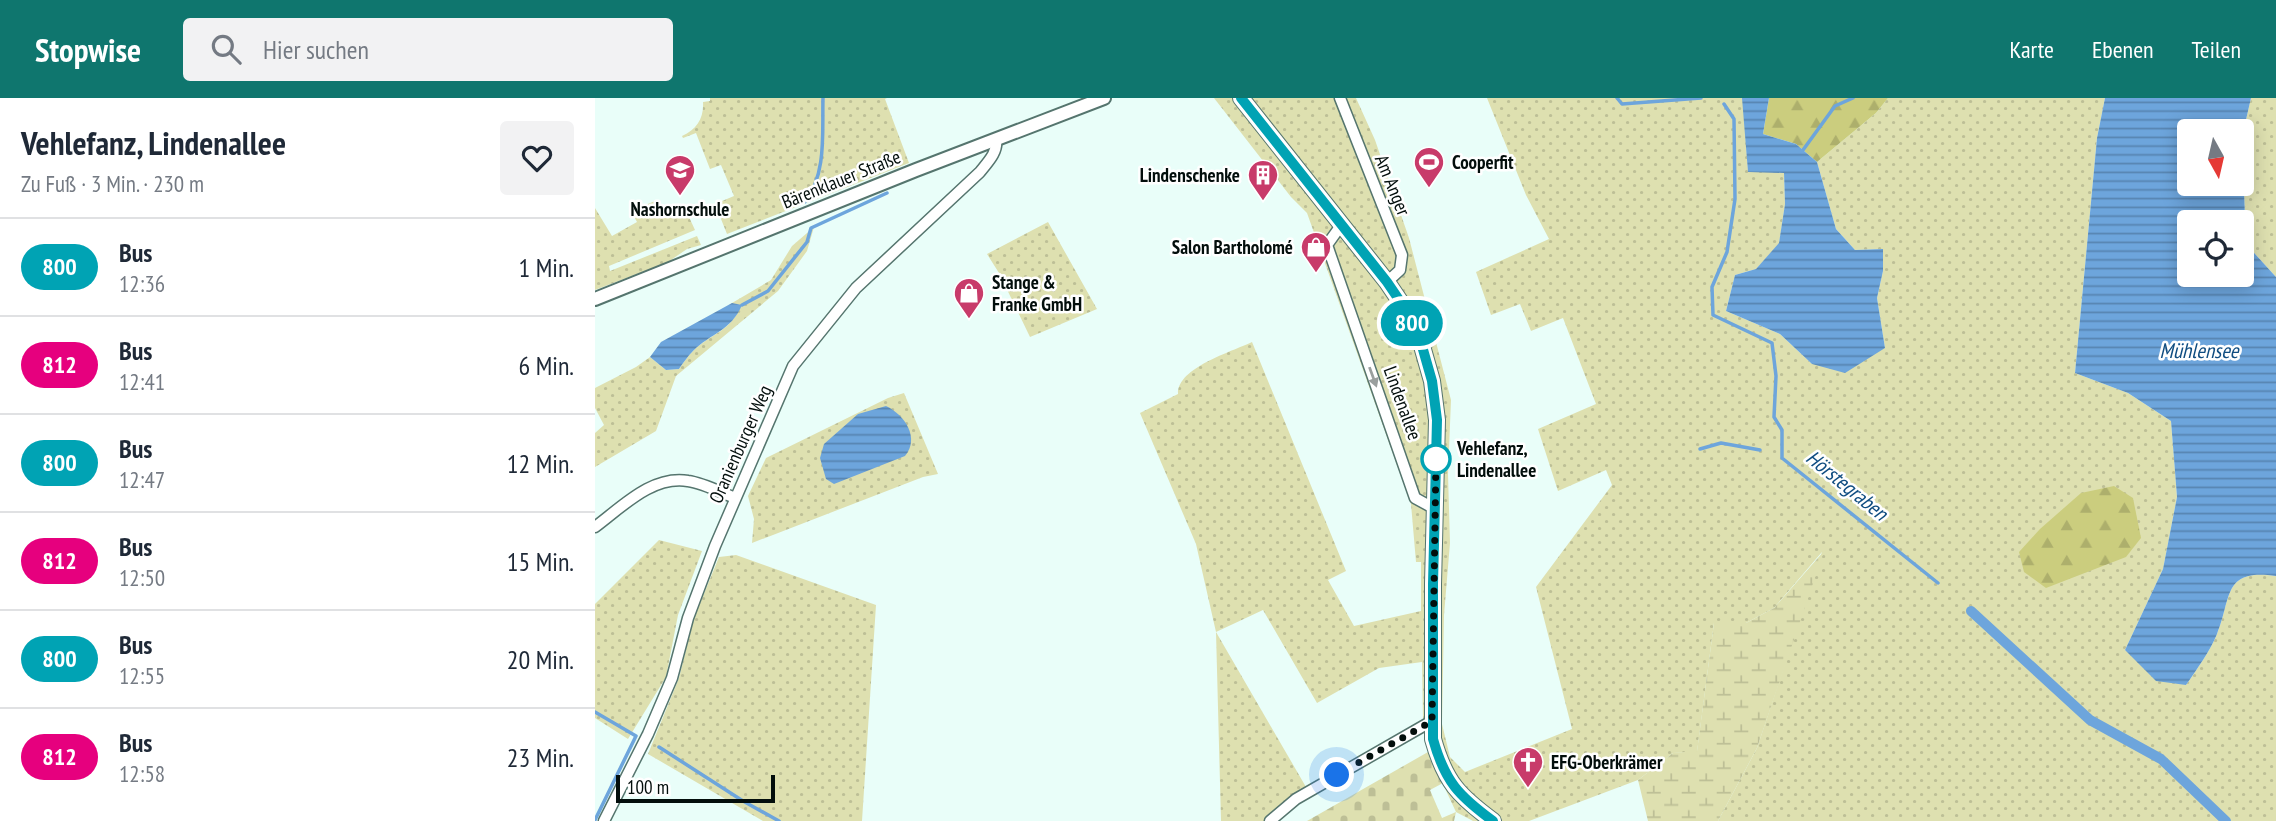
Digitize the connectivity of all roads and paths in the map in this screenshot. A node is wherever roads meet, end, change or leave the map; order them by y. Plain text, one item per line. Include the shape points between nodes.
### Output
1 (1104, 98) edge
2 (1241, 98) edge
3 (1340, 98) edge
4 (996, 139) junction
5 (1342, 224) junction
6 (1387, 282) junction
7 (595, 299) edge
8 (735, 498) junction
9 (1435, 509) junction
10 (595, 527) edge
11 (1432, 721) junction
12 (604, 821) edge
13 (1270, 821) edge
14 (1493, 821) edge

1 - 4 street, Bärenklauer Straße
2 - 5 main road, Lindenallee
3 - 6 street, Am Anger via 1402,255 1400,270
4 - 7 street, Bärenklauer Straße
4 - 8 street, Oranienburger Weg via 992,158 980,172 856,288 793,366
5 - 6 main road, Lindenallee
5 -> 9 street, Lindenallee via 1327,244 1342,290 1415,498
6 - 9 main road, Lindenallee via 1408,313 1432,381 1437,420
8 - 10 street via 688,481 669,481 650,487
8 - 12 street, Oranienburger Weg via 688,618 672,678
9 - 11 main road, Lindenallee
11 - 13 street via 1296,799
11 - 14 main road, Lindenallee via 1438,757 1451,782 1465,800

